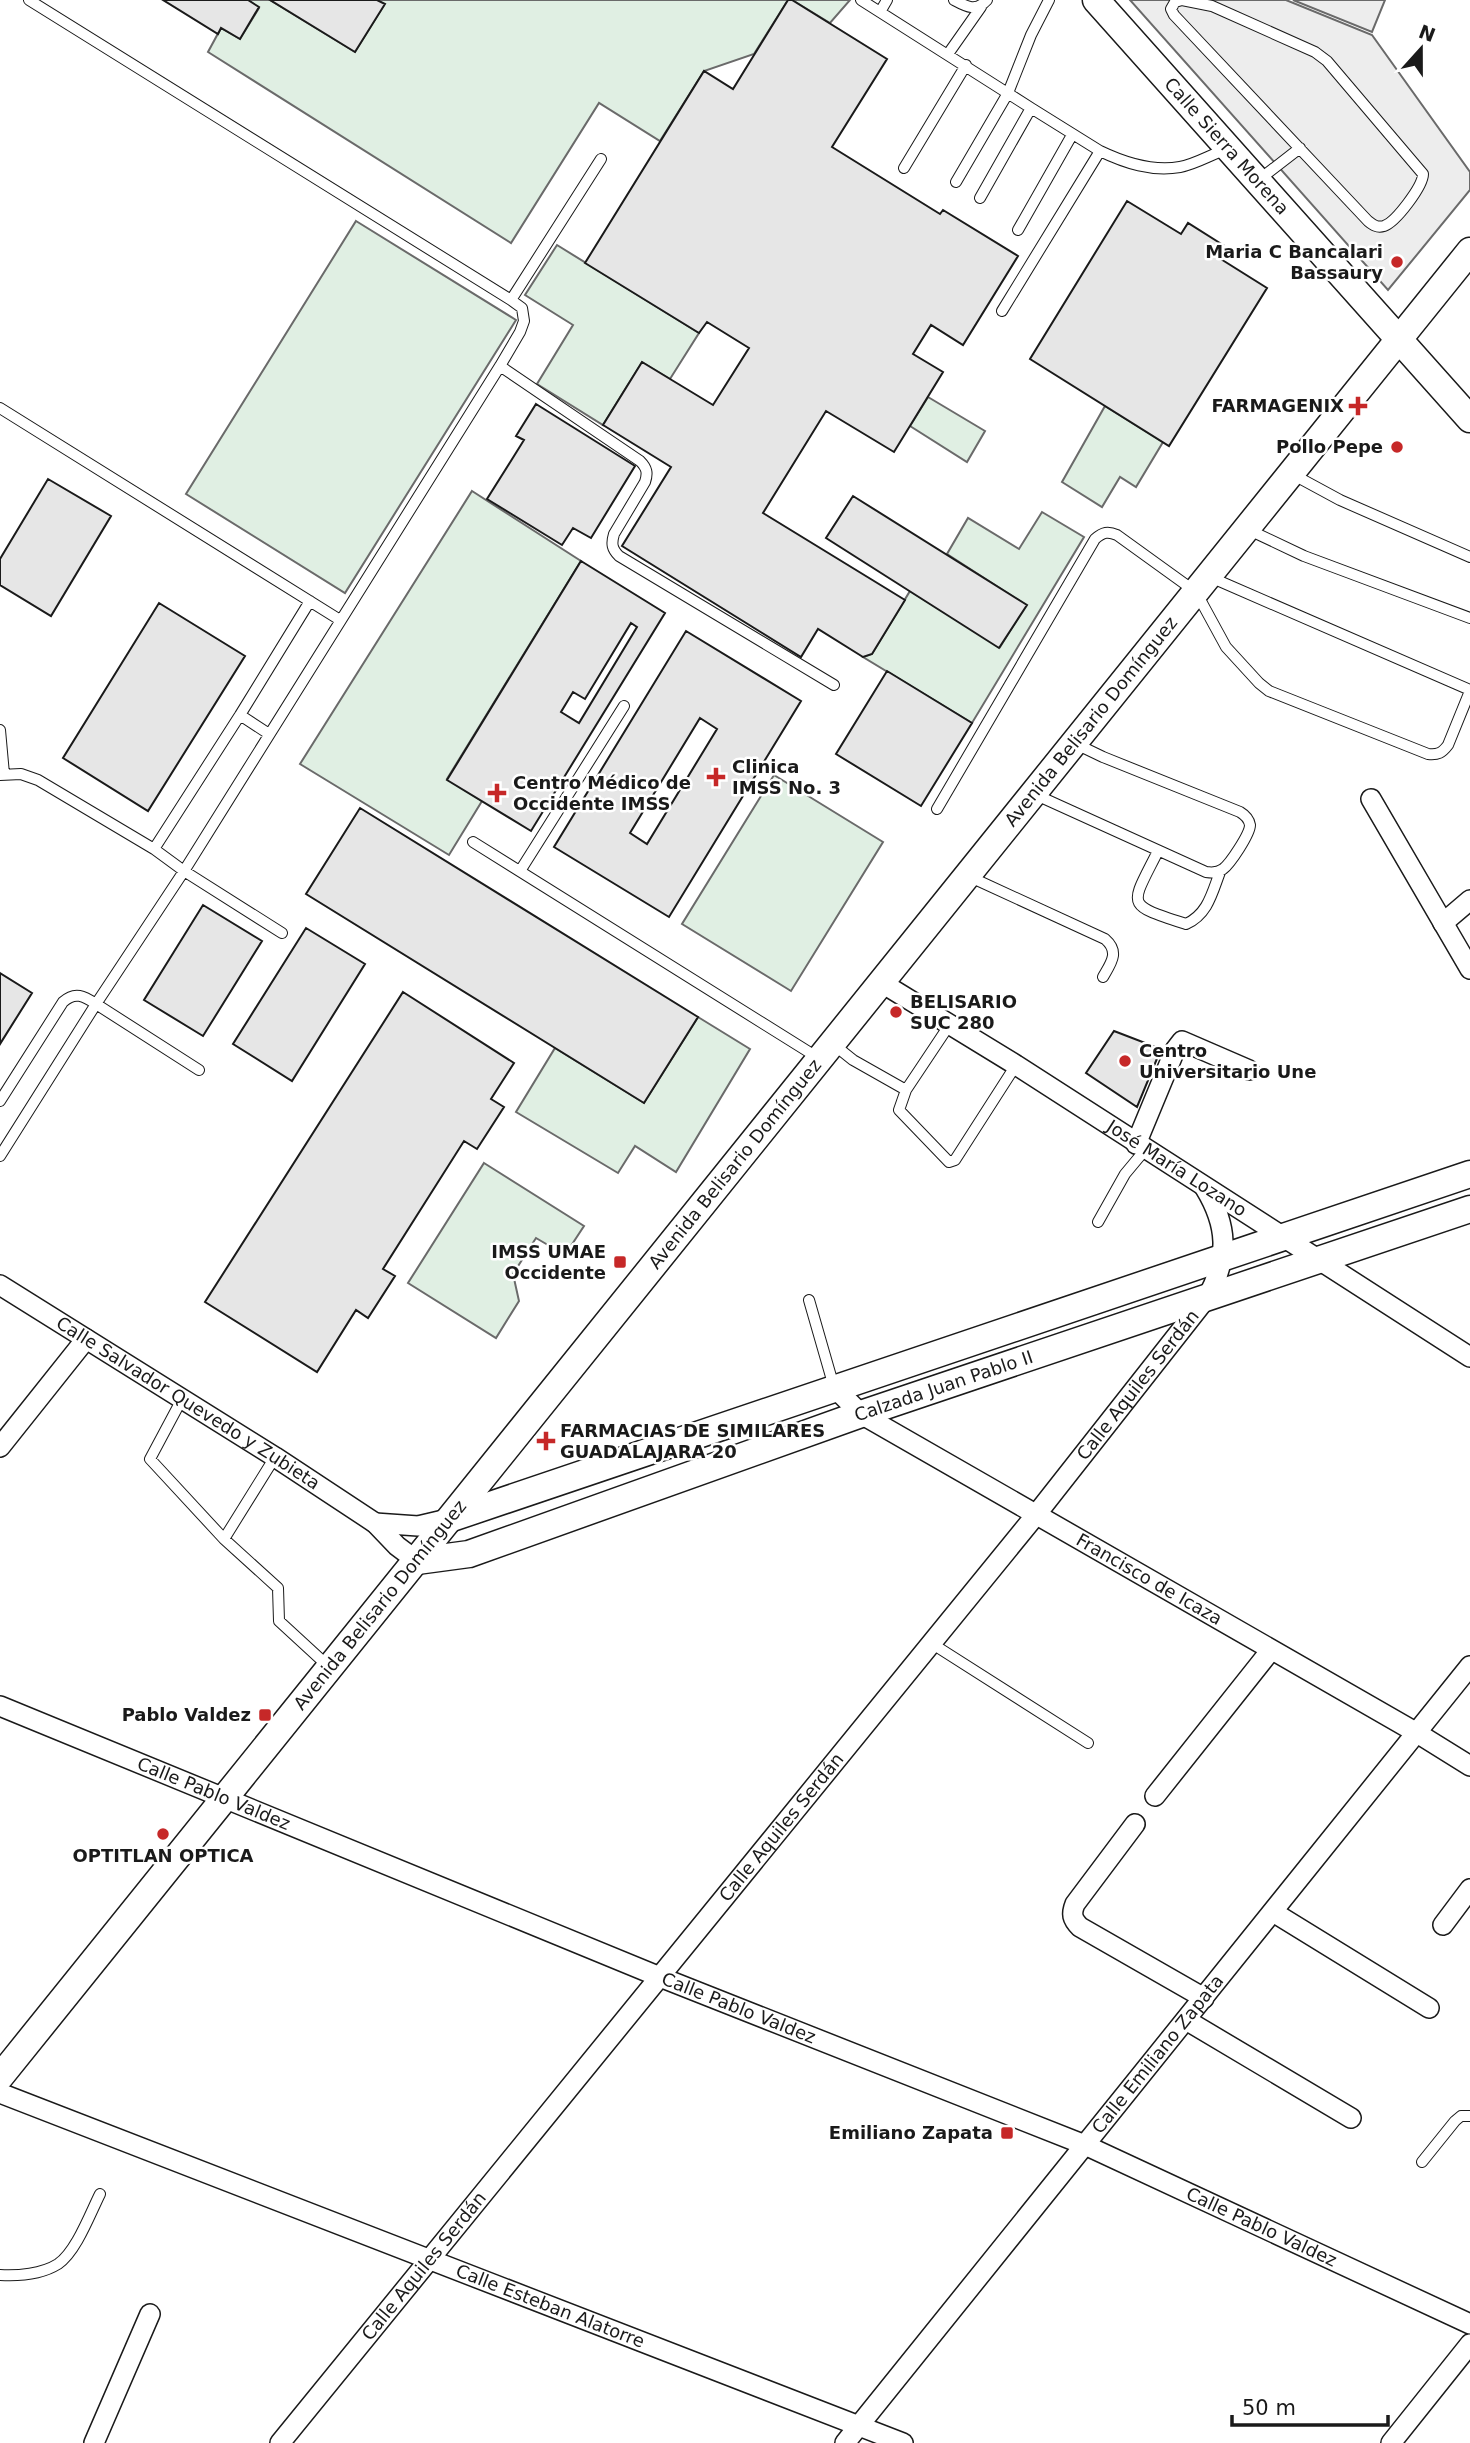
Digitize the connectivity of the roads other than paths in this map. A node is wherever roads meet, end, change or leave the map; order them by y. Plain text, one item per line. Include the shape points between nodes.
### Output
1 (29, 0) edge
2 (861, 0) edge
3 (887, 0) edge
4 (954, 0) edge
5 (1049, 0) edge
6 (984, 3) edge
7 (1105, 3) edge
8 (880, 12) junction
9 (948, 54) junction
10 (966, 65) junction
11 (1008, 93) junction
12 (1031, 108) junction
13 (1072, 135) junction
14 (1300, 148) junction
15 (1227, 149) junction
16 (1100, 151) junction
17 (601, 159) dead end
18 (904, 168) dead end
19 (956, 182) dead end
20 (1256, 182) junction
21 (980, 198) dead end
22 (1018, 230) dead end
23 (1470, 251) edge
24 (511, 300) junction
25 (1002, 311) dead end
26 (1399, 340) junction
27 (500, 366) junction
28 (0, 408) edge
29 (1470, 419) edge
30 (1291, 474) junction
31 (1247, 529) junction
32 (1470, 557) edge
33 (1202, 584) junction
34 (310, 601) junction
35 (1470, 618) edge
36 (340, 620) junction
37 (834, 685) dead end
38 (1470, 690) edge
39 (624, 706) dead end
40 (240, 715) junction
41 (0, 730) edge
42 (269, 734) junction
43 (1075, 743) junction
44 (2, 774) edge
45 (1034, 794) junction
46 (1370, 799) dead end
47 (937, 809) dead end
48 (473, 842) dead end
49 (155, 849) junction
50 (1158, 851) junction
51 (184, 870) junction
52 (520, 871) junction
53 (1220, 872) junction
54 (967, 876) junction
55 (1470, 900) edge
56 (1443, 923) junction
57 (282, 933) dead end
58 (1470, 969) edge
59 (1103, 977) dead end
60 (882, 983) junction
61 (96, 1004) junction
62 (950, 1024) junction
63 (826, 1052) junction
64 (1016, 1065) junction
65 (199, 1070) dead end
66 (1249, 1070) dead end
67 (906, 1090) junction
68 (0, 1101) edge
69 (1140, 1147) junction
70 (0, 1156) edge
71 (1470, 1174) edge
72 (1206, 1188) junction
73 (1470, 1209) edge
74 (1098, 1222) dead end
75 (1282, 1237) junction
76 (1223, 1257) junction
77 (1318, 1260) junction
78 (0, 1285) edge
79 (1208, 1296) junction
80 (809, 1300) dead end
81 (86, 1339) junction
82 (1470, 1357) edge
83 (835, 1388) junction
84 (181, 1399) junction
85 (860, 1414) junction
86 (0, 1447) edge
87 (275, 1457) junction
88 (1035, 1516) junction
89 (452, 1518) junction
90 (375, 1523) junction
91 (224, 1539) junction
92 (417, 1561) junction
93 (931, 1643) junction
94 (1271, 1650) junction
95 (1470, 1666) edge
96 (330, 1668) junction
97 (0, 1706) edge
98 (1417, 1733) junction
99 (1088, 1743) dead end
100 (1470, 1766) edge
101 (1156, 1796) dead end
102 (225, 1799) junction
103 (1135, 1824) dead end
104 (1470, 1889) edge
105 (1273, 1912) junction
106 (1443, 1925) dead end
107 (660, 1977) junction
108 (1204, 1998) junction
109 (1429, 2008) dead end
110 (1186, 2020) junction
111 (0, 2077) edge
112 (0, 2093) edge
113 (1470, 2116) edge
114 (1351, 2118) dead end
115 (1085, 2145) junction
116 (1422, 2162) dead end
117 (100, 2194) dead end
118 (430, 2259) junction
119 (0, 2275) edge
120 (150, 2314) dead end
121 (1470, 2324) edge
122 (1470, 2344) edge
123 (858, 2426) junction
124 (94, 2443) edge
125 (280, 2443) edge
126 (845, 2443) edge
127 (903, 2443) edge
128 (1391, 2443) edge

1 - 24 lane
2 - 8 lane
3 - 8 lane
4 - 6 lane via 973,8
5 - 11 lane
6 - 9 lane
7 - 15 main road, Calle Sierra Morena
8 - 9 lane
9 - 10 lane
10 - 11 lane
10 - 18 lane
11 - 12 lane
11 - 19 lane
12 - 13 lane
12 - 21 lane
13 - 16 lane
13 - 22 lane
14 - 14 lane via 1174,16 1175,2 1212,6 1315,52 1419,167 1423,181 1391,221 1375,226
14 - 20 lane
15 - 16 lane via 1180,167 1147,167
15 - 20 main road, Calle Sierra Morena
16 - 25 lane
17 - 24 lane
20 - 26 main road, Calle Sierra Morena
23 - 26 main road, Avenida Belisario Domínguez
24 - 27 lane via 522,308 524,321
26 - 29 main road, Calle Sierra Morena
26 - 30 main road, Avenida Belisario Domínguez
27 - 36 lane
27 - 37 lane via 646,467 645,482 614,534 612,542 619,556
28 - 34 lane
30 - 31 main road, Avenida Belisario Domínguez
30 - 32 lane
31 - 33 main road, Avenida Belisario Domínguez
31 - 35 lane via 1304,556
33 - 38 lane
33 - 38 lane via 1226,646 1269,691 1428,754 1448,745
33 - 43 main road, Avenida Belisario Domínguez
33 - 47 lane via 1117,534 1101,533
34 - 36 lane
34 - 40 lane
36 - 42 lane
39 - 52 lane
40 - 42 lane
40 - 49 lane
41 - 44 lane
42 - 51 lane
43 - 45 main road, Avenida Belisario Domínguez
43 - 53 lane via 1247,817 1248,835
44 - 49 lane via 38,780
45 - 50 lane
45 - 54 main road, Avenida Belisario Domínguez
46 - 56 street
48 - 52 lane
49 - 51 lane
50 - 53 lane via 1206,872
50 - 53 lane via 1138,890 1140,906 1146,911 1186,924 1198,919
51 - 57 lane
51 - 61 lane
52 - 63 lane
54 - 59 lane via 1105,939 1115,953
54 - 60 main road, Avenida Belisario Domínguez
55 - 56 street
56 - 58 street
60 - 62 street, José María Lozano
60 - 63 main road, Avenida Belisario Domínguez
61 - 65 lane
61 - 68 lane via 77,995 63,1002
61 - 70 lane
62 - 64 street, José María Lozano
62 - 67 lane
63 - 67 lane via 853,1059
63 - 89 main road, Avenida Belisario Domínguez
64 - 67 lane via 950,1162 899,1110
64 - 69 street, José María Lozano
66 - 69 street via 1182,1041
69 - 72 street, José María Lozano
69 - 74 lane
71 - 75 main road, Calzada Juan Pablo II
72 - 75 street, José María Lozano
72 - 76 street, Calle Aquiles Serdán via 1221,1221
73 - 77 main road, Calzada Juan Pablo II
75 - 76 main road, Calzada Juan Pablo II
75 - 77 street, José María Lozano
76 - 79 street, Calle Aquiles Serdán
76 - 83 main road, Calzada Juan Pablo II
77 - 79 main road, Calzada Juan Pablo II
77 - 82 street, José María Lozano
78 - 81 street, Calle Salvador Quevedo y Zubieta
79 - 85 main road, Calzada Juan Pablo II
79 - 88 street, Calle Aquiles Serdán
80 - 83 lane
81 - 84 street, Calle Salvador Quevedo y Zubieta
81 - 86 street
83 - 85 street, Francisco de Icaza
83 - 89 main road, Calzada Juan Pablo II
84 - 87 street, Calle Salvador Quevedo y Zubieta
84 - 91 lane via 150,1459
85 - 88 street, Francisco de Icaza
85 - 92 main road, Calzada Juan Pablo II via 469,1554
87 - 90 street, Calle Salvador Quevedo y Zubieta
87 - 91 lane
88 - 93 street, Calle Aquiles Serdán
88 - 94 street, Francisco de Icaza
89 - 90 street, Calle Salvador Quevedo y Zubieta via 418,1526
89 - 92 main road, Avenida Belisario Domínguez
90 - 92 street, Calle Salvador Quevedo y Zubieta
91 - 96 lane via 278,1588 279,1621
92 - 96 main road, Avenida Belisario Domínguez
93 - 99 lane
93 - 107 street, Calle Aquiles Serdán
94 - 98 street, Francisco de Icaza
94 - 101 street
95 - 98 street, Calle Emiliano Zapata
96 - 102 main road, Avenida Belisario Domínguez
97 - 102 street, Calle Pablo Valdez
98 - 100 street, Francisco de Icaza
98 - 105 street, Calle Emiliano Zapata
102 - 107 street, Calle Pablo Valdez
102 - 111 main road, Avenida Belisario Domínguez
103 - 108 street via 1075,1904 1074,1920
104 - 106 street
105 - 108 street, Calle Emiliano Zapata
105 - 109 street
107 - 115 street, Calle Pablo Valdez
107 - 118 street, Calle Aquiles Serdán
108 - 110 street, Calle Emiliano Zapata
110 - 114 street
110 - 115 street, Calle Emiliano Zapata
112 - 118 street, Calle Esteban Alatorre
113 - 116 lane via 1455,2121
115 - 121 street, Calle Pablo Valdez
115 - 123 street, Calle Emiliano Zapata
117 - 119 lane via 72,2248 58,2264 22,2276
118 - 123 street, Calle Esteban Alatorre
118 - 125 street, Calle Aquiles Serdán
120 - 124 street
122 - 128 street
123 - 126 street, Calle Emiliano Zapata
123 - 127 street, Calle Esteban Alatorre

